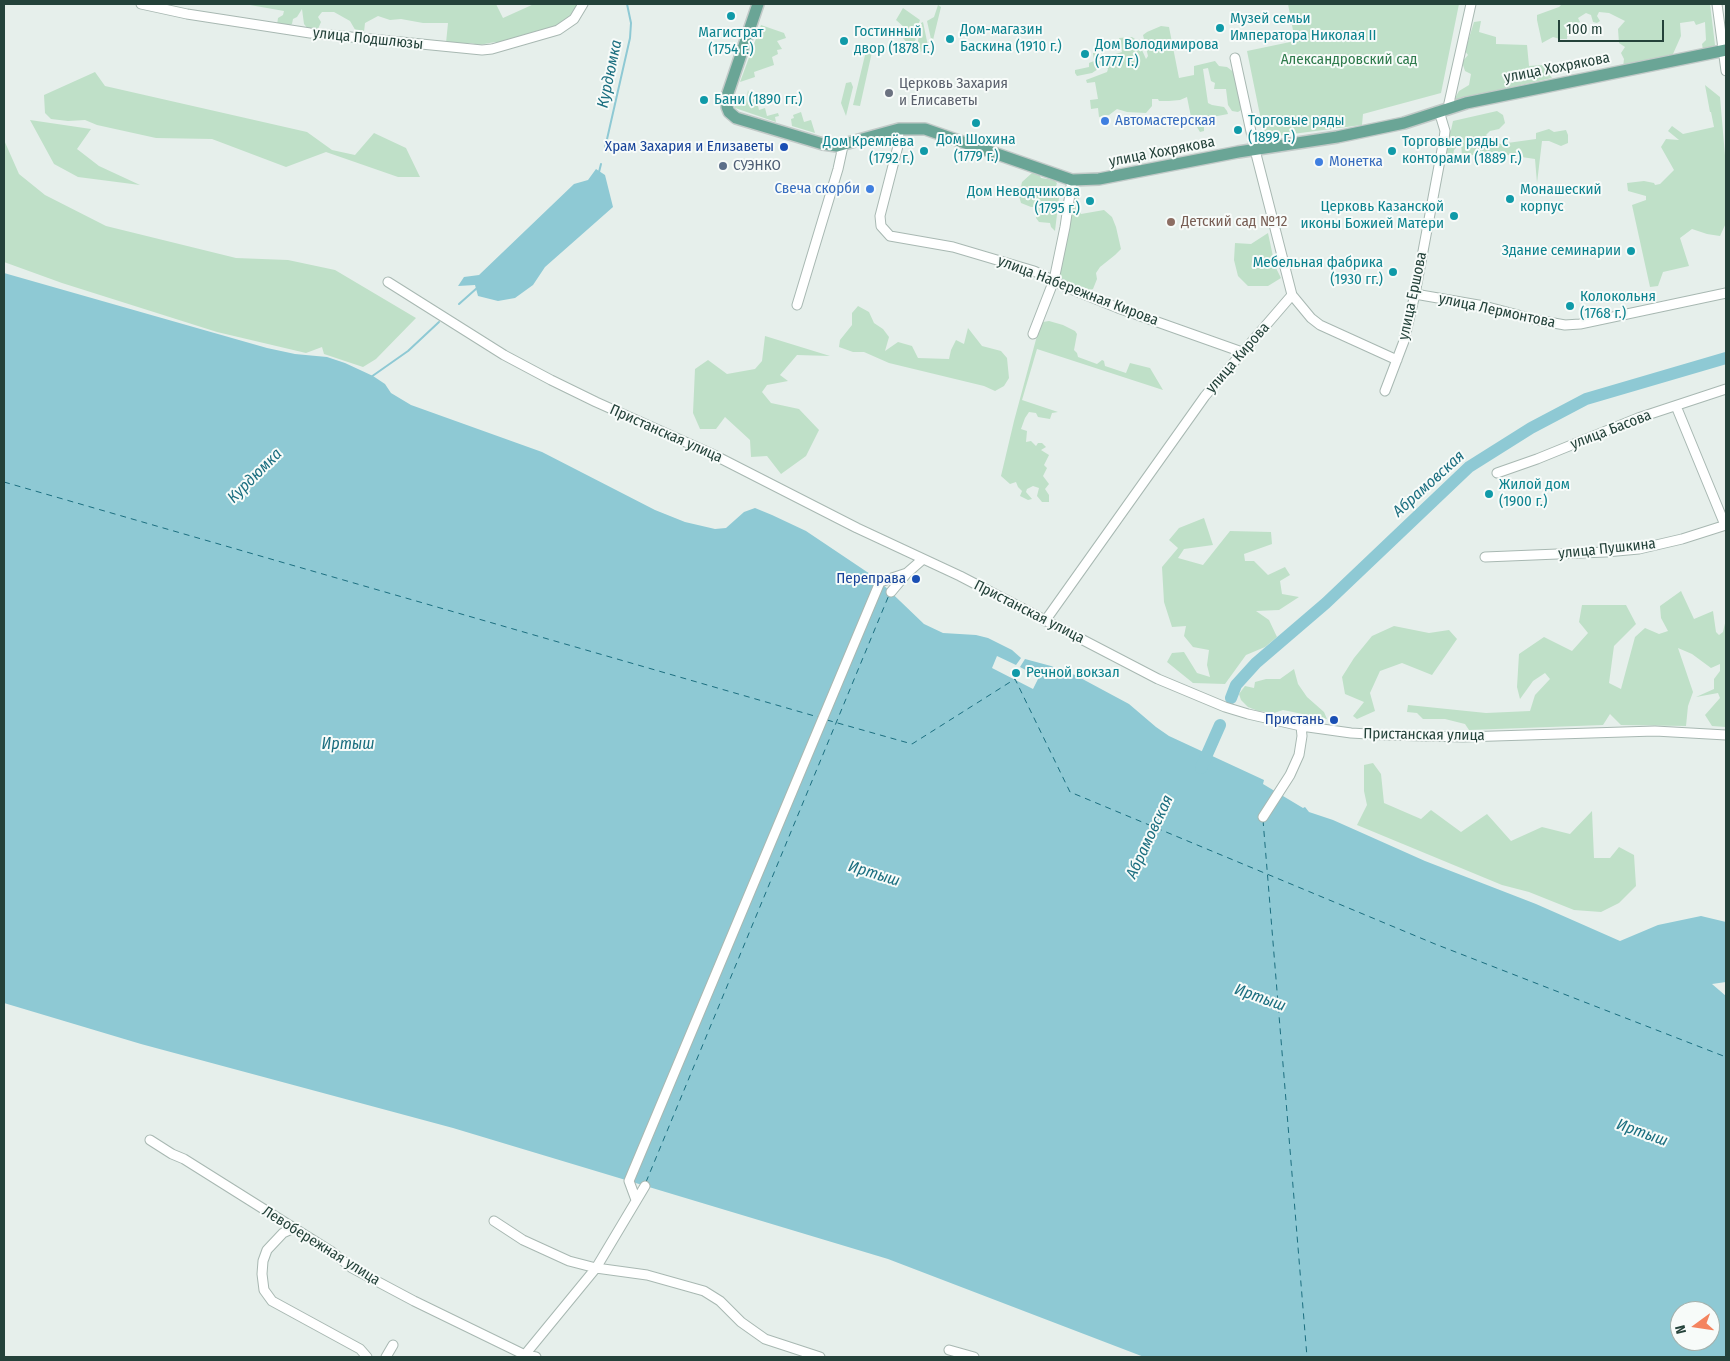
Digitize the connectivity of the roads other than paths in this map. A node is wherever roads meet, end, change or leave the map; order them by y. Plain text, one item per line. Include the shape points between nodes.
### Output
1 (141, 4) edge
2 (582, 4) edge
3 (758, 4) edge
4 (1471, 4) edge
5 (1717, 4) edge
6 (1725, 51) edge
7 (1235, 58) dead end
8 (1726, 71) edge
9 (1444, 109) junction
10 (899, 129) junction
11 (843, 146) junction
12 (1255, 150) junction
13 (1072, 180) junction
14 (1054, 280) junction
15 (388, 282) dead end
16 (1726, 293) edge
17 (1415, 294) junction
18 (1292, 295) junction
19 (797, 305) dead end
20 (1033, 334) dead end
21 (1242, 352) junction
22 (1397, 360) junction
23 (1726, 389) edge
24 (1385, 391) dead end
25 (1676, 406) junction
26 (1498, 473) dead end
27 (1725, 525) edge
28 (1485, 557) dead end
29 (923, 559) junction
30 (907, 573) junction
31 (891, 592) dead end
32 (1045, 621) junction
33 (1301, 726) junction
34 (1726, 735) edge
35 (1263, 817) dead end
36 (150, 1140) dead end
37 (644, 1186) dead end
38 (636, 1200) junction
39 (494, 1222) dead end
40 (294, 1228) junction
41 (596, 1268) junction
42 (393, 1346) dead end
43 (949, 1350) dead end
44 (524, 1356) edge
45 (367, 1357) edge
46 (386, 1357) edge
47 (536, 1357) edge
48 (820, 1357) edge
49 (974, 1357) edge

1 - 2 street, улица Подшлюзы via 310,33 482,50 558,30 574,19
3 - 11 main road via 727,96 729,112 736,118 762,127 823,144
4 - 9 street, улица Ершова
5 - 6 street
6 - 8 street
6 - 9 main road, улица Хохрякова
7 - 12 street
9 - 12 main road, улица Хохрякова via 1392,126
9 - 17 street, улица Ершова via 1444,139
10 - 11 main road, улица Хохрякова
10 - 13 main road, улица Хохрякова via 925,129
10 - 14 street, улица Набережная Кирова via 898,146 880,216 884,230 893,237 953,248 1034,271
11 - 19 street
12 - 13 main road, улица Хохрякова via 1099,179
12 - 18 street
13 - 14 street
14 - 20 street
14 - 21 street, улица Набережная Кирова via 1118,308
15 - 29 street, Пристанская улица via 504,355 551,380 712,454
16 - 17 street, улица Лермонтова via 1566,325
17 - 22 street, улица Ершова
18 - 21 street, улица Кирова
18 - 22 street via 1310,318 1320,325
21 - 32 street, улица Кирова via 1195,408
22 - 24 street, улица Ершова
23 - 25 street, улица Басова
25 - 26 street, улица Басова
25 - 27 street
27 - 28 street, улица Пушкина via 1639,549
29 - 30 street
29 - 32 street, Пристанская улица
30 - 31 street
30 - 38 street via 880,582 629,1181
32 - 33 street, Пристанская улица via 1190,693 1248,714
33 - 34 street, Пристанская улица via 1351,733 1426,736 1656,731
33 - 35 street via 1299,755
36 - 40 street, Левобережная улица
37 - 38 street
38 - 41 street
39 - 41 street via 522,1240 569,1261
40 - 44 street, Левобережная улица via 352,1268
40 - 45 street via 283,1233 267,1250 262,1274 264,1290 272,1301 360,1349
41 - 44 street
41 - 48 street via 647,1275 704,1291 766,1339
42 - 46 street
43 - 49 street
44 - 47 street, Левобережная улица

